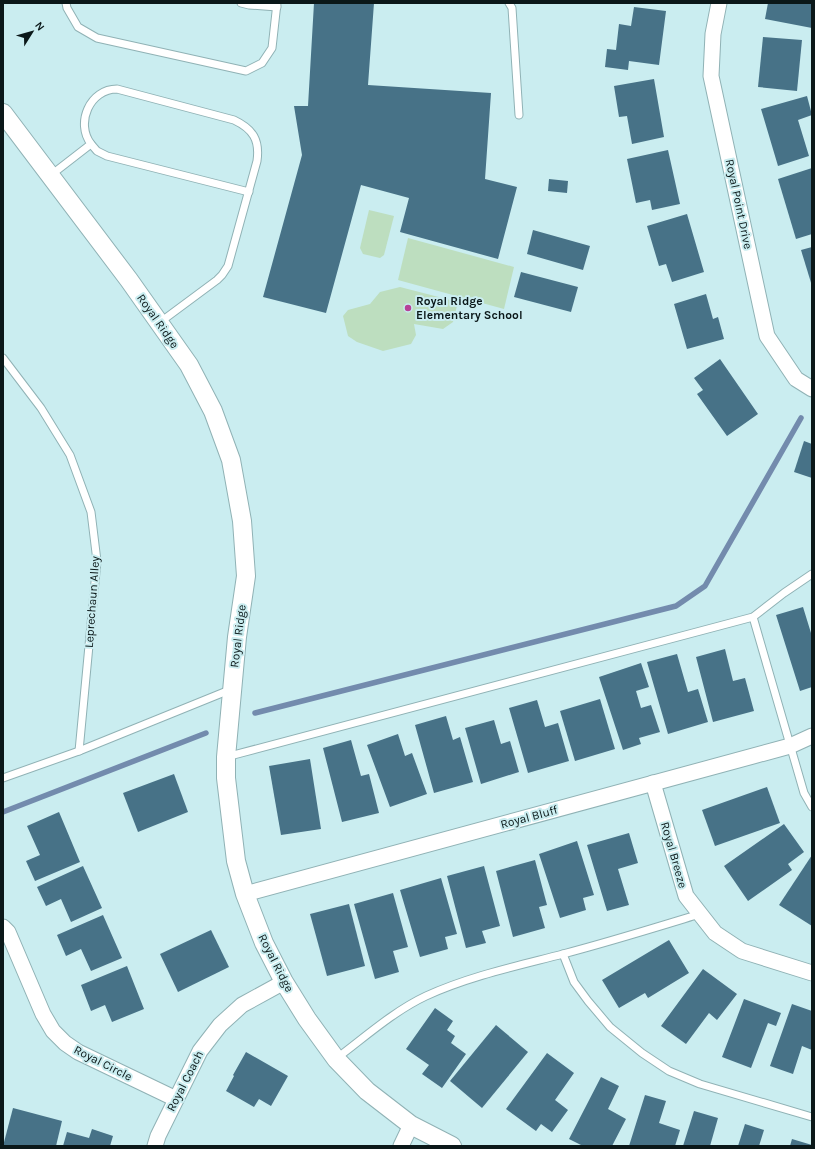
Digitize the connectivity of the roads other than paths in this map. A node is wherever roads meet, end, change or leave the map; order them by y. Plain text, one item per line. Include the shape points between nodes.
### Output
1 (66, 3) edge
2 (241, 3) edge
3 (509, 3) edge
4 (719, 3) edge
5 (277, 5) edge
6 (3, 112) edge
7 (518, 115) dead end
8 (91, 144) junction
9 (50, 175) junction
10 (249, 192) junction
11 (159, 323) junction
12 (3, 358) edge
13 (812, 389) edge
14 (812, 574) edge
15 (753, 617) junction
16 (232, 688) junction
17 (812, 736) edge
18 (790, 746) junction
19 (79, 751) junction
20 (226, 757) junction
21 (3, 778) edge
22 (653, 783) junction
23 (812, 807) edge
24 (245, 894) junction
25 (700, 914) junction
26 (3, 927) edge
27 (563, 954) junction
28 (812, 973) edge
29 (284, 982) junction
30 (336, 1059) junction
31 (176, 1099) junction
32 (812, 1117) edge
33 (411, 1126) junction
34 (154, 1146) edge
35 (401, 1146) edge
36 (452, 1146) edge

1 - 5 lane via 78,27 97,38 246,71 262,63 272,48
2 - 5 lane
3 - 7 lane via 512,8
4 - 13 street, Royal Point Drive via 713,34 711,76 767,336 796,379
6 - 9 street, Royal Ridge
8 - 9 lane
8 - 10 lane via 107,156
8 - 10 lane via 84,131 87,110 97,96 110,89 234,120 248,128 257,145 257,161
9 - 11 street, Royal Ridge
10 - 11 lane via 226,271
11 - 16 street, Royal Ridge via 189,365 213,411 231,460 242,522 246,576
12 - 19 lane, Leprechaun Alley via 41,408 70,455 91,512 97,561
14 - 15 lane
15 - 18 lane
15 - 20 lane
16 - 19 lane
16 - 20 street, Royal Ridge
17 - 18 street, Royal Bluff
18 - 22 street, Royal Bluff
18 - 23 lane via 804,793
19 - 21 lane
20 - 24 street, Royal Ridge via 232,834
22 - 24 street, Royal Bluff
22 - 25 street, Royal Breeze via 686,896
24 - 29 street, Royal Ridge via 264,943
25 - 27 lane
25 - 28 street, Royal Breeze via 715,933 742,952
26 - 31 street, Royal Circle via 8,932 43,1014 53,1031 65,1043 78,1052
27 - 30 lane via 478,976 425,996
27 - 32 lane via 574,982 610,1027 669,1071 700,1084
29 - 30 street, Royal Ridge
29 - 31 street, Royal Coach via 242,1005 220,1025 200,1051
30 - 33 street, Royal Ridge via 367,1091
31 - 34 street, Royal Coach
33 - 35 street
33 - 36 street, Royal Ridge

